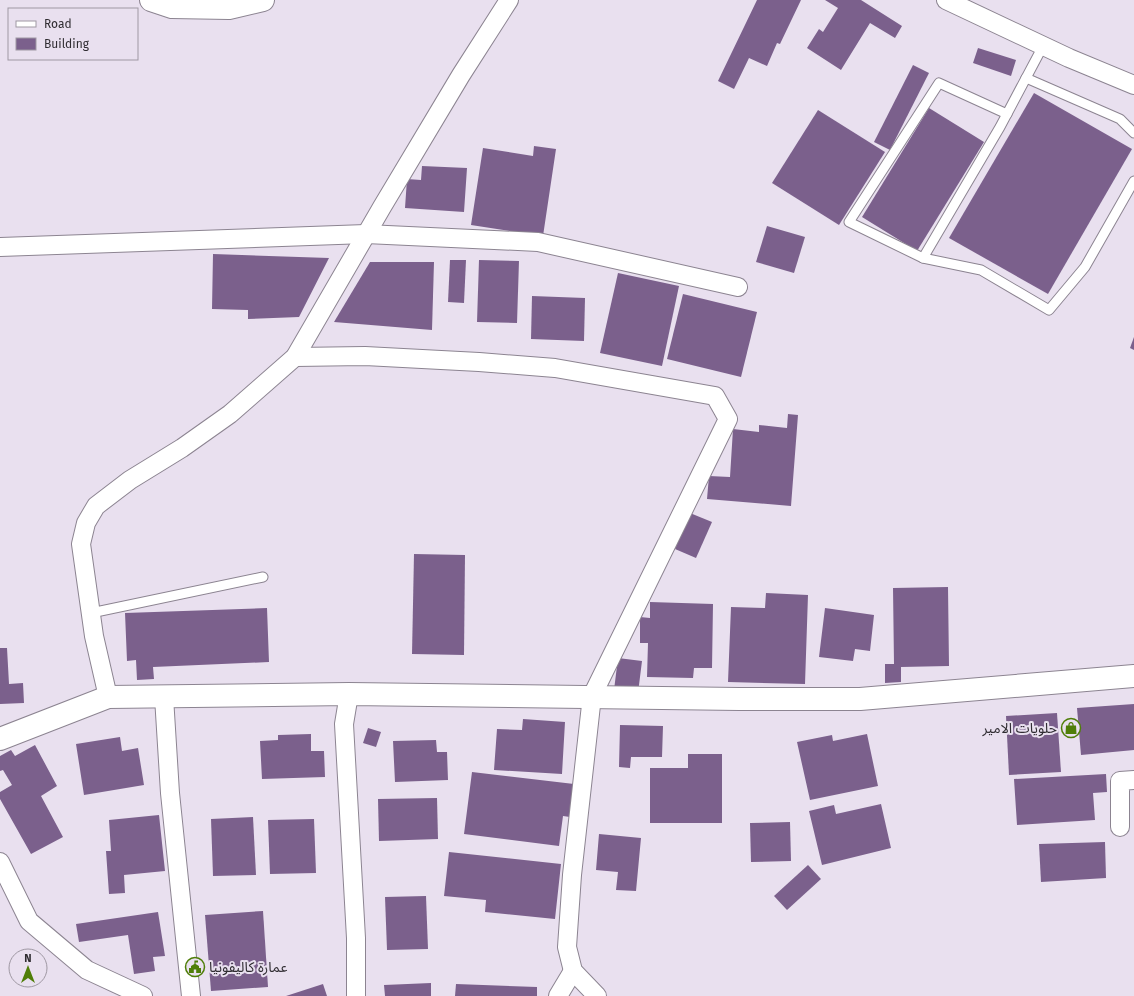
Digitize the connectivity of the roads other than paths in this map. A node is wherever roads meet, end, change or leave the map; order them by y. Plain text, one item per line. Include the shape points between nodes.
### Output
1 (151, 0) edge
2 (262, 0) edge
3 (509, 0) edge
4 (946, 0) edge
5 (1043, 46) junction
6 (1026, 78) junction
7 (1134, 85) edge
8 (1007, 114) junction
9 (1134, 133) edge
10 (1134, 181) edge
11 (366, 234) junction
12 (0, 247) edge
13 (923, 258) junction
14 (738, 287) dead end
15 (295, 357) junction
16 (262, 577) dead end
17 (91, 613) junction
18 (1134, 676) edge
19 (349, 694) junction
20 (592, 696) junction
21 (108, 697) junction
22 (164, 697) junction
23 (0, 739) edge
24 (1134, 780) edge
25 (1120, 827) dead end
26 (0, 862) edge
27 (573, 971) junction
28 (143, 996) edge
29 (191, 996) edge
30 (356, 996) edge
31 (558, 996) edge
32 (597, 996) edge

1 - 2 main road via 172,6 229,8
3 - 11 street
4 - 5 street
5 - 6 lane
5 - 7 street
6 - 8 lane
6 - 9 lane via 1120,119
8 - 13 lane
8 - 13 lane via 939,83 849,222
10 - 13 lane via 1085,267 1049,310 981,270
11 - 12 street
11 - 14 street via 538,242
11 - 15 street
15 - 17 street via 230,414 130,480 96,506 86,523 81,544
15 - 20 street via 366,356 555,368 715,396 728,419
16 - 17 lane
17 - 21 street
18 - 20 main road via 860,699
19 - 20 main road
19 - 22 main road
19 - 30 street via 344,724 356,938
20 - 27 street via 567,947
21 - 22 main road
21 - 23 main road
22 - 29 street via 170,793
24 - 25 street via 1120,781
26 - 28 street via 28,921 88,970
27 - 31 street
27 - 32 street

